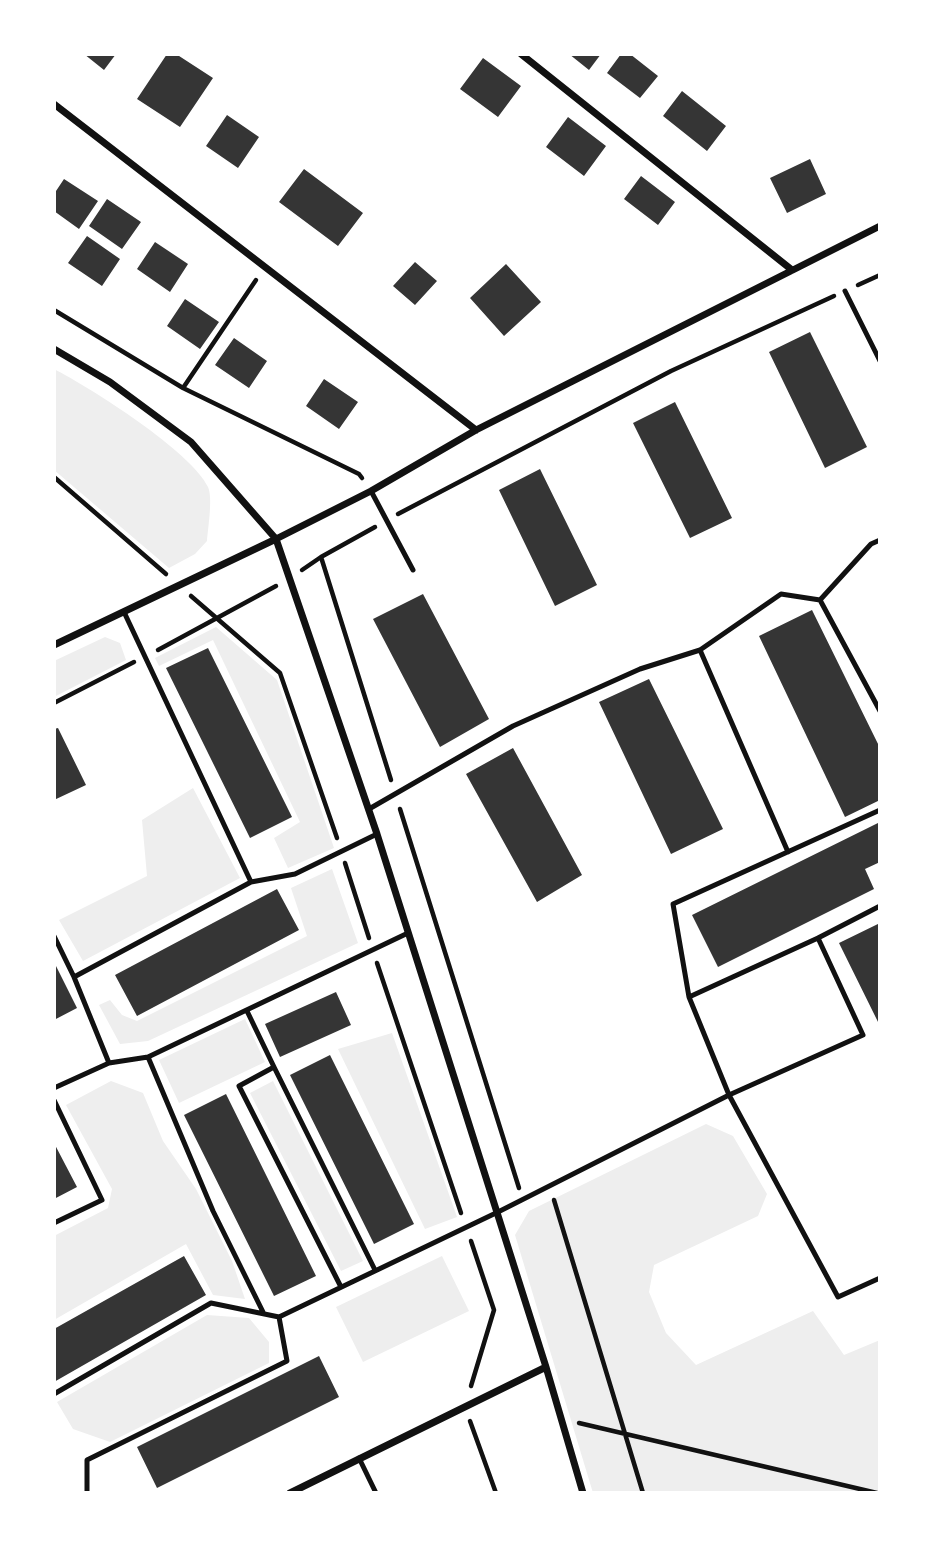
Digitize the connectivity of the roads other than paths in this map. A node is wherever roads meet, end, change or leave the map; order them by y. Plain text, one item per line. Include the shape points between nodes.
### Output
1 (521, 54) edge
2 (54, 104) edge
3 (880, 226) edge
4 (792, 270) junction
5 (845, 291) road end
6 (54, 349) edge
7 (880, 361) edge
8 (476, 430) junction
9 (371, 491) junction
10 (276, 539) junction
11 (880, 540) edge
12 (413, 570) dead end
13 (820, 600) junction
14 (124, 612) junction
15 (54, 645) edge
16 (700, 650) junction
17 (880, 711) edge
18 (369, 809) junction
19 (880, 810) edge
20 (377, 834) junction
21 (788, 852) junction
22 (251, 882) junction
23 (880, 906) edge
24 (408, 933) junction
25 (54, 936) edge
26 (818, 938) junction
27 (74, 976) junction
28 (689, 997) junction
29 (247, 1011) junction
30 (148, 1057) junction
31 (109, 1063) junction
32 (274, 1067) junction
33 (54, 1088) edge
34 (729, 1096) junction
35 (54, 1100) edge
36 (498, 1212) junction
37 (54, 1223) edge
38 (374, 1269) junction
39 (880, 1278) edge
40 (341, 1287) junction
41 (264, 1314) junction
42 (279, 1317) junction
43 (546, 1367) junction
44 (54, 1394) edge
45 (359, 1458) junction
46 (87, 1493) edge
47 (290, 1493) edge
48 (376, 1493) edge
49 (583, 1493) edge

1 - 4 street
2 - 8 street
3 - 4 street
4 - 8 street
5 - 7 lane
6 - 10 street via 110,382 191,442
8 - 9 street
9 - 10 street
9 - 12 lane
10 - 14 street
10 - 18 street
11 - 13 lane via 871,544
13 - 16 lane via 780,594
13 - 17 lane
14 - 15 street
14 - 22 lane
16 - 18 lane via 640,669 513,726
16 - 21 lane
18 - 20 street
19 - 21 lane
20 - 22 lane via 295,874
20 - 24 street
21 - 28 lane via 673,904
22 - 27 lane
23 - 26 lane
24 - 29 lane
24 - 36 street
25 - 27 lane
26 - 28 lane
26 - 34 lane via 863,1035
27 - 31 lane
28 - 34 lane
29 - 30 lane
29 - 32 lane
30 - 31 lane
30 - 41 lane via 213,1212
31 - 33 lane
32 - 38 lane
32 - 40 lane via 239,1086
34 - 36 lane
34 - 39 lane via 838,1297
35 - 37 lane via 102,1200
36 - 38 lane
36 - 43 street
38 - 40 lane
40 - 42 lane
41 - 42 lane
41 - 44 lane via 211,1303
42 - 46 lane via 287,1361 87,1460
43 - 45 street
43 - 49 street
45 - 47 street
45 - 48 lane

